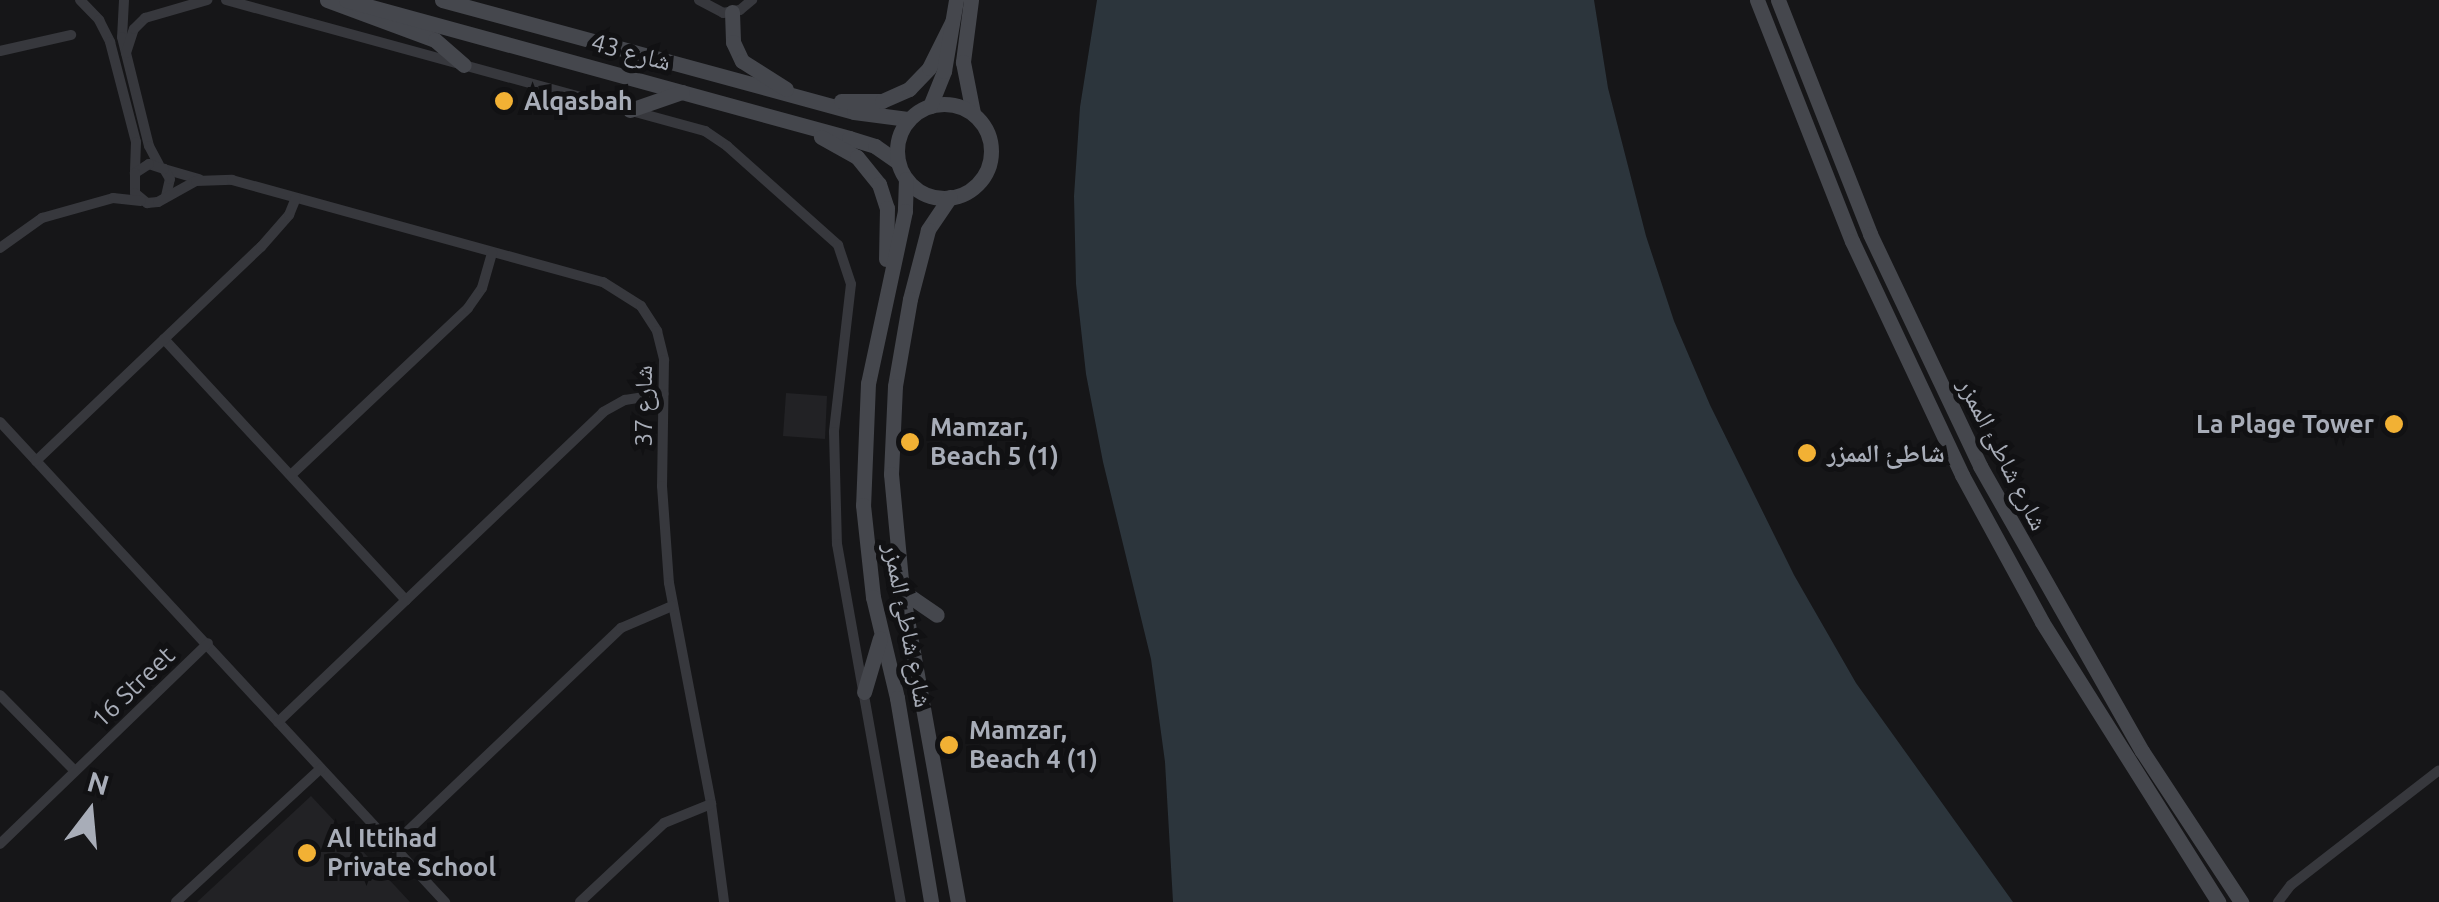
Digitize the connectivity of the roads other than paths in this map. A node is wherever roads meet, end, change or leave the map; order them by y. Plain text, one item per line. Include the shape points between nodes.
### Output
1 (80, 0) edge
2 (124, 0) edge
3 (207, 0) edge
4 (226, 0) edge
5 (327, 0) edge
6 (346, 0) edge
7 (442, 0) edge
8 (699, 0) edge
9 (752, 0) edge
10 (956, 0) edge
11 (972, 0) edge
12 (1757, 0) edge
13 (1778, 0) edge
14 (732, 12) junction
15 (952, 22) junction
16 (71, 34) dead end
17 (0, 51) edge
18 (126, 54) junction
19 (464, 65) junction
20 (682, 92) junction
21 (798, 97) junction
22 (930, 106) junction
23 (630, 110) junction
24 (973, 114) junction
25 (908, 119) junction
26 (791, 122) junction
27 (898, 162) junction
28 (162, 168) junction
29 (134, 176) junction
30 (206, 179) junction
31 (906, 179) junction
32 (166, 196) junction
33 (291, 196) junction
34 (950, 197) junction
35 (103, 200) junction
36 (142, 201) junction
37 (0, 248) edge
38 (492, 252) junction
39 (884, 293) junction
40 (164, 339) junction
41 (663, 400) junction
42 (0, 422) edge
43 (36, 460) junction
44 (291, 476) junction
45 (902, 591) junction
46 (406, 600) junction
47 (673, 611) junction
48 (937, 615) dead end
49 (881, 634) junction
50 (208, 643) junction
51 (864, 692) junction
52 (0, 694) edge
53 (278, 722) junction
54 (320, 768) junction
55 (74, 770) junction
56 (2439, 770) edge
57 (712, 809) junction
58 (0, 844) edge
59 (393, 846) junction
60 (176, 902) edge
61 (445, 902) edge
62 (580, 902) edge
63 (724, 902) edge
64 (901, 902) edge
65 (931, 902) edge
66 (958, 902) edge
67 (2218, 902) edge
68 (2242, 902) edge
69 (2278, 902) edge

1 - 29 street via 110,42 136,142
2 - 18 street
3 - 18 street via 145,18
4 - 19 street
5 - 19 main road via 435,40
6 - 20 main road, شارع 43
7 - 21 main road, شارع 43
8 - 14 street via 714,12
9 - 14 street
10 - 15 main road
11 - 24 main road via 963,62
12 - 67 main road, شارع شاطئ الممزر via 1852,241 1962,475 2042,622
13 - 68 main road, شارع شاطئ الممزر via 1870,234 1980,466 2142,751
14 - 21 main road via 742,62
15 - 21 main road via 927,71 900,94 872,102
15 - 22 main road
16 - 17 street
18 - 28 street via 149,146
19 - 23 street
20 - 23 main road
20 - 26 main road, شارع 43
21 - 25 main road, شارع 43
22 - 24 main road via 951,104
22 - 25 main road
23 - 51 street via 720,140 828,233 846,259 851,284 836,402 835,517
24 - 34 main road via 986,130 990,163 979,182
25 - 27 main road via 898,139
26 - 27 main road, شارع 43 via 875,146
26 - 39 main road via 857,158 879,184 888,217
27 - 31 main road
28 - 29 street via 143,166
28 - 30 street, شارع 37
28 - 32 street via 171,185
29 - 35 street
29 - 36 street
30 - 32 street
30 - 33 street, شارع 37
31 - 34 main road via 922,192
31 - 39 main road, شارع شاطئ الممزر via 905,211
32 - 36 street
33 - 38 street, شارع 37
33 - 40 street via 283,220
34 - 45 main road, شارع شاطئ الممزر via 932,220 920,256 895,386 891,474
35 - 36 street
35 - 37 street via 42,218
38 - 41 street, شارع 37 via 602,282 629,296 650,318 662,346
38 - 44 street via 468,308
39 - 49 main road, شارع شاطئ الممزر via 862,460
40 - 43 street
40 - 44 street
41 - 46 street via 639,398 604,412
41 - 47 street, شارع 37
42 - 43 street
43 - 50 street
44 - 46 street
45 - 48 main road
45 - 66 main road, شارع شاطئ الممزر
46 - 53 street
47 - 57 street, شارع 37
47 - 59 street via 621,628
49 - 51 main road
49 - 65 main road, شارع شاطئ الممزر
50 - 53 street
50 - 55 street, 16 Street
51 - 64 street
52 - 55 street
53 - 54 street
54 - 59 street
54 - 60 street
55 - 58 street, 16 Street
56 - 69 street
57 - 62 street via 656,828
57 - 63 street, شارع 37
59 - 61 street

